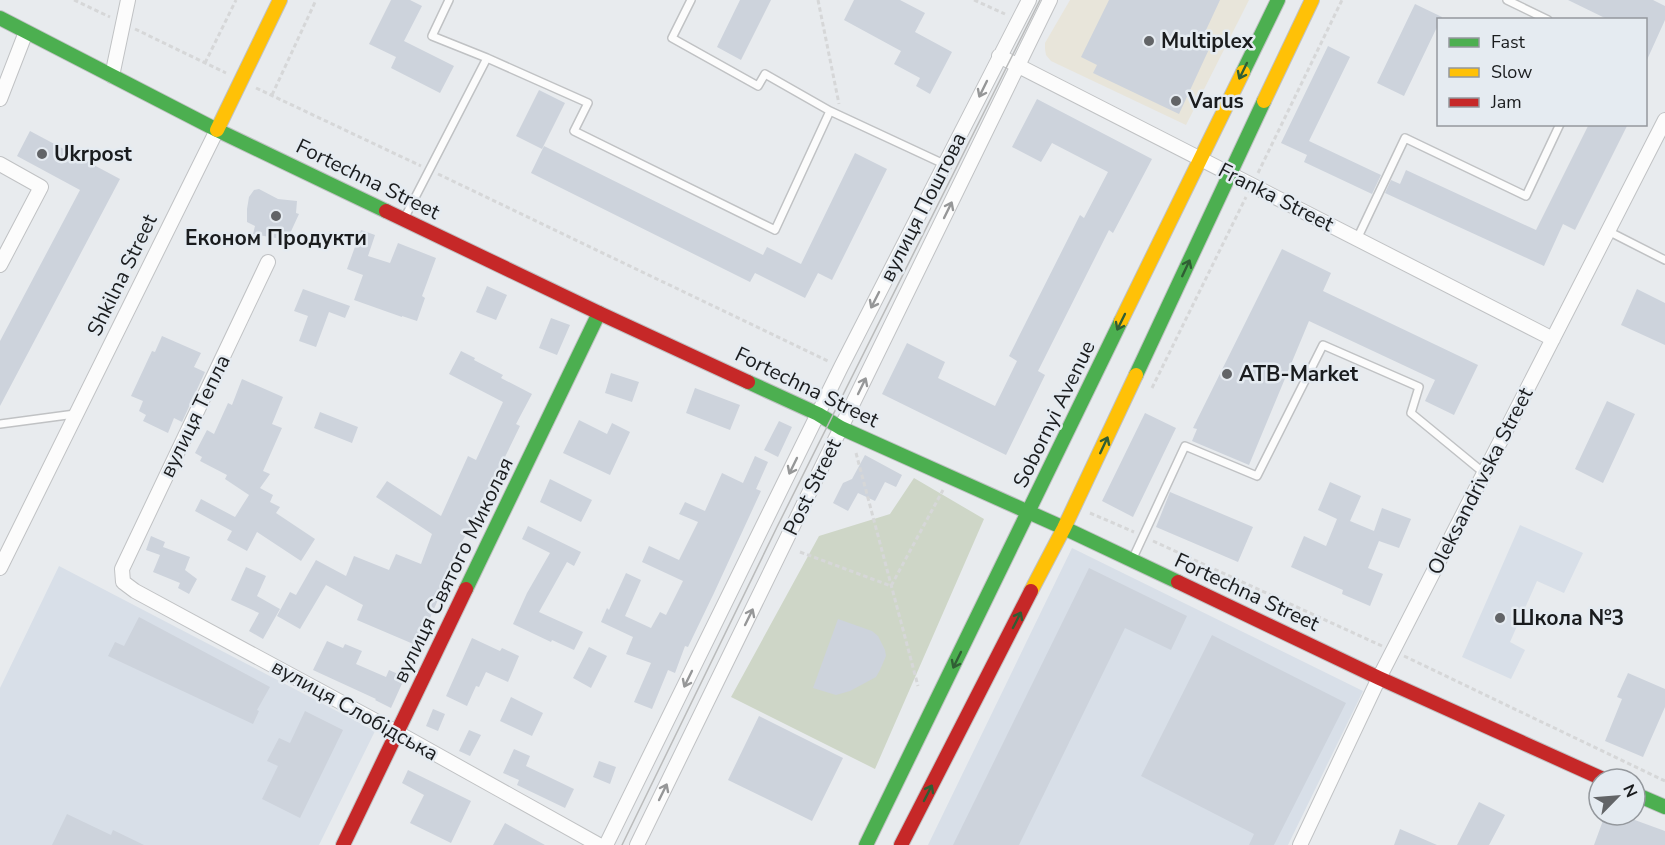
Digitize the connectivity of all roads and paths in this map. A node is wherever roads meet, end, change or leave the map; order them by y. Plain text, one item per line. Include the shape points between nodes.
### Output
1 (74, 0) edge
2 (128, 0) edge
3 (236, 0) edge
4 (280, 0) edge
5 (316, 0) edge
6 (449, 0) edge
7 (691, 0) edge
8 (818, 0) edge
9 (974, 0) edge
10 (1029, 0) edge
11 (1050, 0) edge
12 (1278, 0) edge
13 (1312, 0) edge
14 (1342, 0) edge
15 (1507, 0) edge
16 (0, 18) edge
17 (1544, 18) edge
18 (1019, 21) junction
19 (123, 24) junction
20 (26, 32) junction
21 (999, 56) junction
22 (487, 58) junction
23 (205, 63) junction
24 (1019, 65) junction
25 (112, 76) junction
26 (241, 80) junction
27 (272, 95) junction
28 (0, 99) edge
29 (830, 111) junction
30 (842, 117) junction
31 (1665, 120) edge
32 (1559, 126) edge
33 (217, 130) junction
34 (1200, 159) junction
35 (0, 164) edge
36 (946, 165) junction
37 (429, 170) junction
38 (1231, 174) junction
39 (1252, 185) junction
40 (1236, 217) dead end
41 (404, 220) junction
42 (1608, 231) junction
43 (1357, 239) junction
44 (1665, 260) edge
45 (268, 262) dead end
46 (0, 265) edge
47 (599, 313) junction
48 (1553, 339) junction
49 (841, 367) junction
50 (77, 414) junction
51 (818, 414) junction
52 (0, 424) edge
53 (841, 428) junction
54 (856, 454) dead end
55 (1484, 472) junction
56 (944, 489) dead end
57 (1088, 512) dead end
58 (1029, 513) junction
59 (1064, 528) junction
60 (1143, 536) junction
61 (800, 552) dead end
62 (1132, 560) junction
63 (0, 568) edge
64 (122, 569) joint
65 (891, 586) junction
66 (1393, 651) junction
67 (1379, 678) junction
68 (918, 686) dead end
69 (398, 733) junction
70 (1587, 772) edge
71 (1665, 781) edge
72 (1647, 799) edge
73 (1665, 807) edge
74 (343, 845) edge
75 (599, 845) edge
76 (606, 845) edge
77 (637, 845) edge
78 (866, 845) edge
79 (901, 845) edge
80 (1300, 845) edge

1 - 19 path
2 - 19 street
3 - 23 path
4 - 26 main road, Shkilna Street
5 - 27 path
6 - 22 lane via 432,36
7 - 29 lane via 672,38 758,86 765,74
8 - 30 path
9 - 18 path
10 - 18 street, вулиця Поштова
11 - 24 street, Post Street
12 -> 34 main road, Sobornyi Avenue
13 - 38 main road
14 - 39 path
15 - 17 lane
16 - 20 main road, Fortechna Street
18 - 21 street, вулиця Поштова
19 - 23 path
19 - 25 street
20 - 25 main road, Fortechna Street
20 - 28 street
21 - 24 street, Franka Street
21 -> 36 street, вулиця Поштова
22 - 29 lane via 588,103 574,131 775,230
22 - 37 lane
23 - 26 path
24 - 34 street, Franka Street
53 -> 24 street, Post Street
25 - 33 main road, Fortechna Street
26 - 27 path
26 - 33 main road, Shkilna Street
27 - 37 path
29 - 30 lane
30 - 36 lane
31 - 42 street, Oleksandrivska Street
32 - 43 lane via 1526,196 1405,138
33 - 41 main road, Fortechna Street
33 - 50 street, Shkilna Street
34 - 38 street, Franka Street
34 -> 58 main road, Sobornyi Avenue
35 - 46 street via 41,187
36 -> 49 street, вулиця Поштова
37 - 41 lane
37 - 49 path
38 - 39 street, Franka Street
59 -> 38 main road
39 - 40 path
39 - 43 street, Franka Street
41 - 47 main road, Fortechna Street
42 - 44 lane
42 - 48 street, Oleksandrivska Street
43 - 48 street, Franka Street
45 - 64 street, вулиця Тепла
47 - 51 main road, Fortechna Street
47 - 69 main road, вулиця Святого Миколая
48 - 55 street, Oleksandrivska Street
49 - 51 street, вулиця Поштова
50 - 52 lane
50 - 63 street, Shkilna Street
51 - 53 main road, Fortechna Street
51 -> 76 street, Post Street
53 - 58 main road, Fortechna Street
77 -> 53 street, Post Street
54 - 65 path
55 - 60 lane via 1411,413 1419,387 1323,345 1257,476 1185,446
55 - 66 street, Oleksandrivska Street
56 - 65 path
57 - 60 path
58 - 59 main road, Fortechna Street
58 -> 78 main road, Sobornyi Avenue
59 - 62 main road, Fortechna Street
79 -> 59 main road
60 - 62 lane
60 - 66 path
61 - 65 path
62 - 67 main road, Fortechna Street
64 - 69 street, вулиця Слобідська via 123,582 135,591
65 - 68 path
66 - 67 street, Oleksandrivska Street
66 - 71 path
67 - 70 main road, Fortechna Street
67 - 80 street, Oleksandrivska Street
69 - 74 main road, вулиця Святого Миколая
69 - 75 street, вулиця Слобідська
72 - 73 main road

